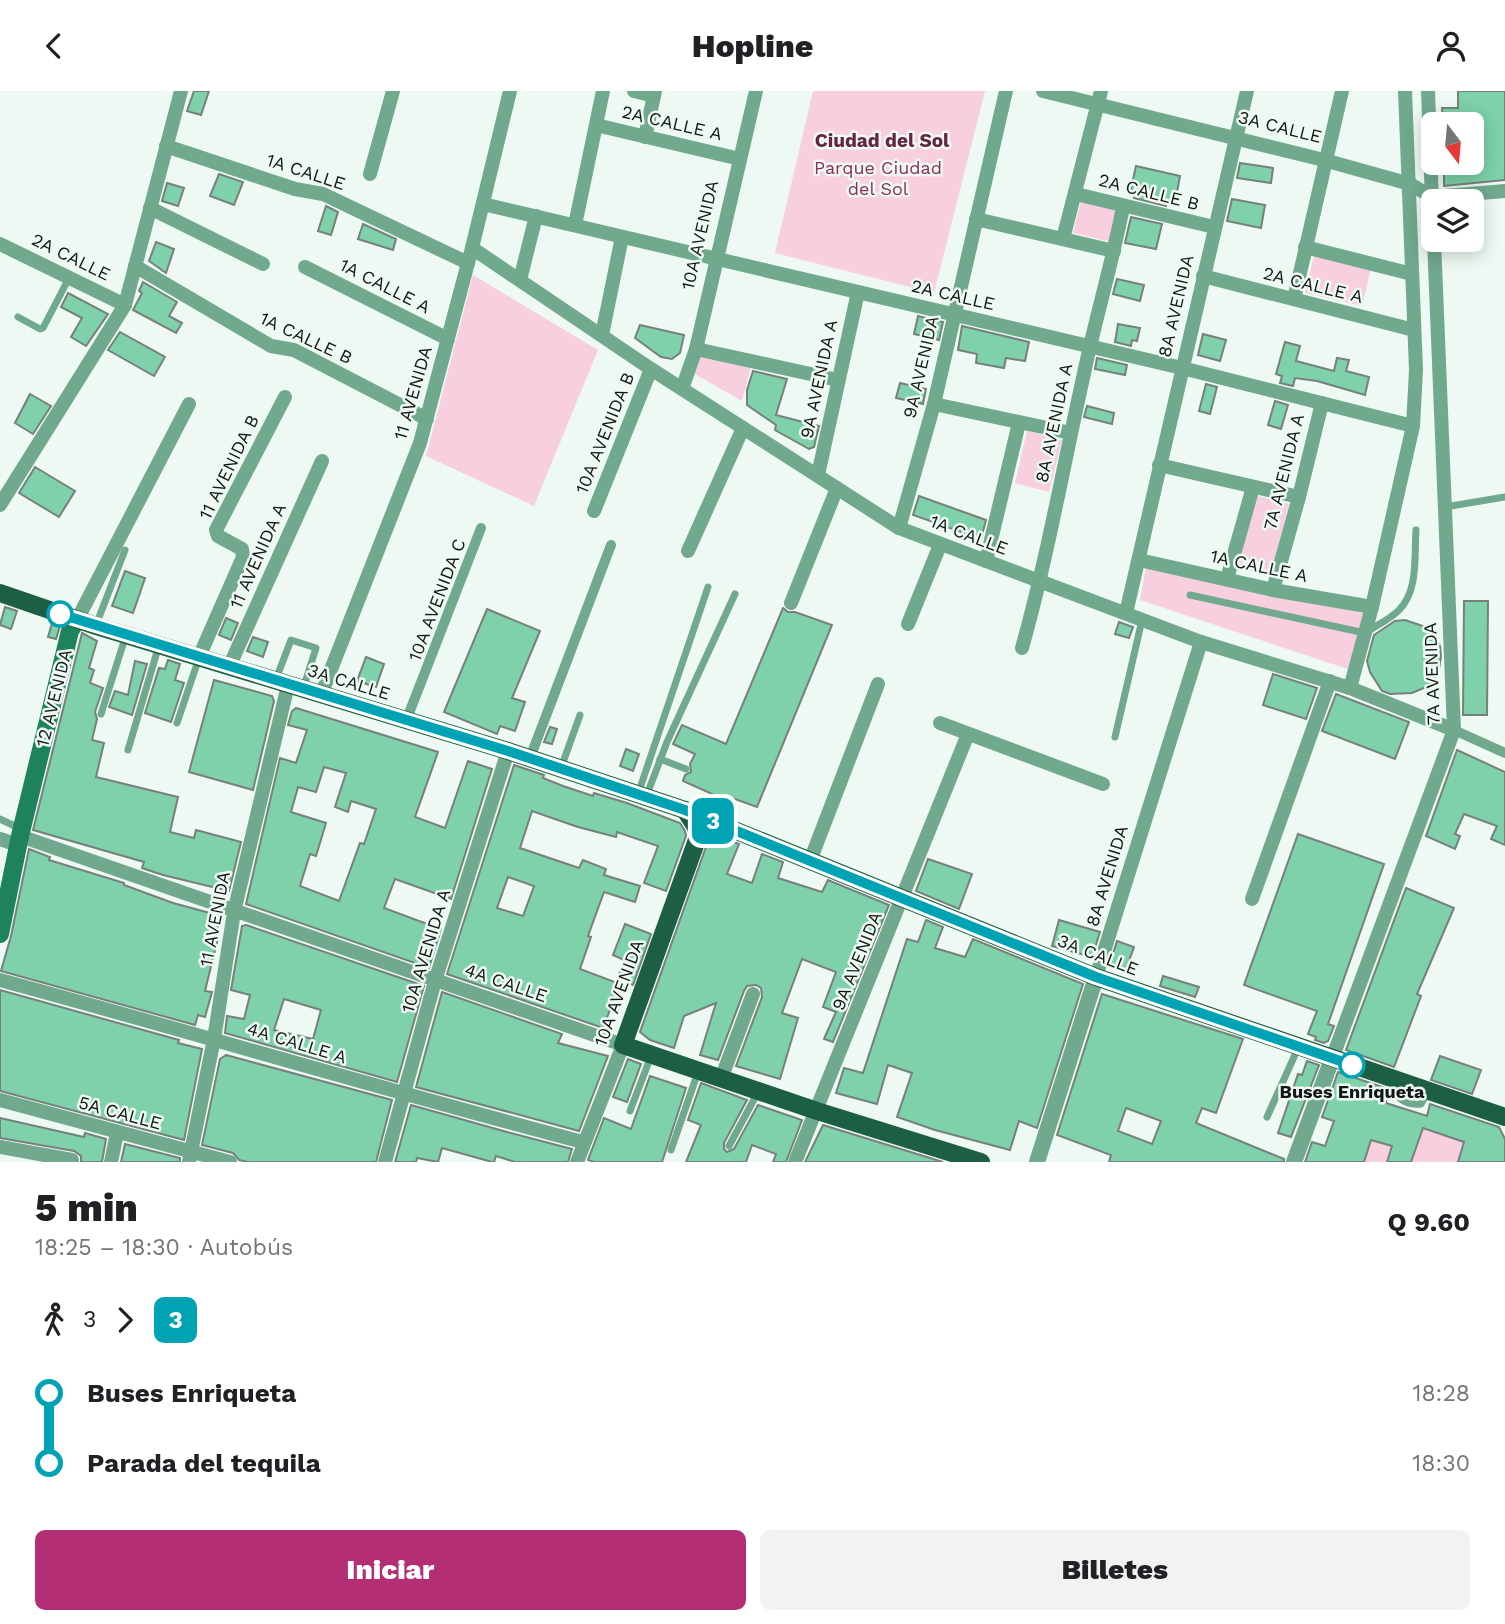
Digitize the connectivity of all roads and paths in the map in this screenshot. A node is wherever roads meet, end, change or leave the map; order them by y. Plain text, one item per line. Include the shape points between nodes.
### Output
1 (181, 91) edge
2 (393, 91) edge
3 (510, 91) edge
4 (603, 91) edge
5 (634, 91) edge
6 (756, 91) edge
7 (1006, 91) edge
8 (1043, 91) edge
9 (1247, 91) edge
10 (1342, 91) edge
11 (1405, 91) edge
12 (1428, 91) edge
13 (655, 93) edge
14 (1099, 98) edge
15 (596, 125) junction
16 (645, 137) junction
17 (1236, 138) junction
18 (166, 146) junction
19 (740, 159) junction
20 (1324, 160) junction
21 (370, 174) dead end
22 (1410, 184) junction
23 (1432, 189) edge
24 (1421, 190) edge
25 (1505, 191) edge
26 (1484, 193) edge
27 (1076, 194) junction
28 (483, 204) junction
29 (1123, 207) junction
30 (150, 208) junction
31 (536, 216) junction
32 (975, 219) junction
33 (575, 225) junction
34 (1214, 227) junction
35 (622, 237) junction
36 (1063, 239) junction
37 (1, 246) edge
38 (1305, 247) junction
39 (1114, 251) junction
40 (1434, 252) edge
41 (470, 255) junction
42 (716, 259) junction
43 (263, 264) dead end
44 (135, 266) junction
45 (304, 267) dead end
46 (1412, 274) junction
47 (1203, 276) junction
48 (69, 278) junction
49 (520, 280) junction
50 (858, 292) junction
51 (1294, 299) junction
52 (125, 305) junction
53 (953, 315) junction
54 (18, 317) dead end
55 (1414, 330) junction
56 (602, 335) junction
57 (448, 339) junction
58 (1089, 348) junction
59 (696, 349) junction
60 (1182, 368) junction
61 (651, 369) junction
62 (838, 380) junction
63 (682, 389) junction
64 (285, 397) dead end
65 (1322, 403) junction
66 (189, 404) dead end
67 (934, 404) junction
68 (427, 419) junction
69 (1019, 423) junction
70 (1413, 426) junction
71 (743, 428) junction
72 (1071, 433) junction
73 (322, 461) dead end
74 (1159, 465) junction
75 (818, 475) junction
76 (1253, 487) junction
77 (837, 488) junction
78 (1505, 497) edge
79 (1299, 498) junction
80 (0, 505) edge
81 (1445, 507) junction
82 (594, 511) dead end
83 (481, 529) dead end
84 (900, 529) junction
85 (1416, 530) dead end
86 (611, 545) dead end
87 (940, 545) junction
88 (125, 550) dead end
89 (688, 551) dead end
90 (1139, 559) junction
91 (986, 561) junction
92 (1227, 579) junction
93 (1040, 582) junction
94 (708, 587) dead end
95 (1273, 590) junction
96 (0, 593) edge
97 (735, 594) dead end
98 (1190, 595) dead end
99 (791, 603) dead end
100 (1372, 607) junction
101 (1126, 613) junction
102 (77, 620) junction
103 (1142, 620) junction
104 (908, 624) dead end
105 (96, 626) junction
106 (1364, 633) junction
107 (126, 635) junction
108 (1201, 642) junction
109 (159, 645) junction
110 (1022, 648) dead end
111 (199, 657) junction
112 (229, 667) junction
113 (1330, 681) junction
114 (878, 684) dead end
115 (288, 685) junction
116 (1350, 688) junction
117 (321, 695) junction
118 (101, 714) dead end
119 (580, 715) dead end
120 (406, 721) junction
121 (177, 723) dead end
122 (940, 723) dead end
123 (1454, 730) junction
124 (968, 734) junction
125 (1115, 737) dead end
126 (128, 750) dead end
127 (508, 751) junction
128 (1505, 753) edge
129 (530, 758) junction
130 (660, 759) junction
131 (561, 769) junction
132 (686, 769) dead end
133 (1102, 785) dead end
134 (642, 796) junction
135 (685, 810) junction
136 (0, 819) edge
137 (724, 825) junction
138 (20, 837) junction
139 (698, 837) junction
140 (0, 839) edge
141 (810, 861) junction
142 (903, 899) junction
143 (1252, 899) dead end
144 (234, 912) junction
145 (0, 934) edge
146 (1096, 977) junction
147 (0, 980) edge
148 (435, 981) junction
149 (753, 994) dead end
150 (214, 1039) junction
151 (622, 1045) junction
152 (1298, 1047) junction
153 (651, 1055) junction
154 (1332, 1059) junction
155 (698, 1071) junction
156 (721, 1079) junction
157 (759, 1091) junction
158 (405, 1096) junction
159 (0, 1100) edge
160 (631, 1111) dead end
161 (817, 1111) junction
162 (1267, 1117) dead end
163 (1505, 1117) edge
164 (117, 1133) junction
165 (583, 1142) junction
166 (729, 1146) dead end
167 (0, 1147) edge
168 (671, 1150) dead end
169 (190, 1157) edge
170 (72, 1160) dead end
171 (110, 1162) edge
172 (230, 1162) edge
173 (385, 1162) edge
174 (577, 1162) edge
175 (795, 1162) edge
176 (981, 1162) edge
177 (1037, 1162) edge
178 (1294, 1162) edge

1 - 18 street
2 - 21 street
3 - 28 street, 11 AVENIDA
4 - 15 street
5 - 13 street
6 - 19 street, 10A AVENIDA
7 - 32 street, 9A AVENIDA
8 - 14 street, 3A CALLE
9 - 17 street, 8A AVENIDA
10 - 20 street
11 - 22 street
12 - 23 street
13 - 16 street
14 - 17 street, 3A CALLE
14 - 27 street
15 - 16 street, 2A CALLE A
15 - 33 street
16 - 19 street, 2A CALLE A
17 - 20 street, 3A CALLE
17 - 34 street, 8A AVENIDA
18 - 30 street
18 - 41 street, 1A CALLE via 323,194
19 - 42 street, 10A AVENIDA
20 - 22 street, 3A CALLE
20 - 38 street
22 - 24 street, 3A CALLE
22 - 46 street
25 - 26 street
27 - 29 street, 2A CALLE B
27 - 36 street
28 - 31 street, 2A CALLE
28 - 41 street, 11 AVENIDA
29 - 34 street, 2A CALLE B
29 - 39 street, 8A AVENIDA A
30 - 43 street
30 - 44 street
31 - 33 street, 2A CALLE
31 - 49 street
32 - 36 street
32 - 53 street, 9A AVENIDA
33 - 35 street, 2A CALLE
34 - 47 street, 8A AVENIDA
35 - 42 street, 2A CALLE
35 - 56 street
36 - 39 street
37 - 48 street, 2A CALLE
38 - 46 street
38 - 51 street
39 - 58 street, 8A AVENIDA A
40 - 81 street, 7A AVENIDA
41 - 49 street, 1A CALLE
41 - 57 street, 11 AVENIDA
42 - 50 street, 2A CALLE
42 - 59 street, 10A AVENIDA
44 - 52 street
44 - 68 street, 1A CALLE B via 271,346 294,350
45 - 57 street, 1A CALLE A
46 - 55 street
47 - 51 street, 2A CALLE A
47 - 60 street, 8A AVENIDA
48 - 52 street, 2A CALLE
48 - 54 lane via 43,328
49 - 56 street, 1A CALLE
50 - 53 street, 2A CALLE
50 - 62 street, 9A AVENIDA A
51 - 55 street, 2A CALLE A
52 - 80 street
53 - 58 street, 2A CALLE
53 - 67 street, 9A AVENIDA
55 - 70 street
56 - 61 street, 1A CALLE
57 - 68 street, 11 AVENIDA
58 - 60 street, 2A CALLE
58 - 72 street, 8A AVENIDA A
59 - 62 street
59 - 63 street, 10A AVENIDA
60 - 65 street, 2A CALLE
60 - 74 street, 8A AVENIDA
61 - 63 street, 1A CALLE
61 - 82 street, 10A AVENIDA B
62 - 75 street, 9A AVENIDA A
63 - 71 street, 1A CALLE
64 - 111 street, 11 AVENIDA B via 216,530 218,536 242,549 243,557
65 - 70 street, 2A CALLE
65 - 79 street, 7A AVENIDA A
66 - 102 street, 12 AVENIDA
67 - 69 street
67 - 84 street, 9A AVENIDA
68 - 117 street, 11 AVENIDA
69 - 72 street
69 - 91 street
70 - 100 street
71 - 75 street, 1A CALLE
71 - 89 street
72 - 93 street, 8A AVENIDA A
73 - 112 street, 11 AVENIDA A
74 - 76 street
74 - 90 street, 8A AVENIDA
75 - 77 street, 1A CALLE
76 - 79 street
76 - 92 street
77 - 84 street, 1A CALLE
77 - 99 street
78 - 81 lane
79 - 95 street, 7A AVENIDA A
81 - 123 street, 7A AVENIDA
83 - 120 street, 10A AVENIDA C
84 - 87 street, 1A CALLE
85 - 106 lane via 1408,599 1396,613
86 - 129 street
87 - 91 street, 1A CALLE
87 - 104 street
88 - 105 lane
90 - 92 street, 1A CALLE A
90 - 101 street, 8A AVENIDA
91 - 93 street, 1A CALLE
92 - 95 street, 1A CALLE A
93 - 101 street, 1A CALLE
93 - 110 street, 8A AVENIDA A
94 - 134 lane
95 - 100 street, 1A CALLE A
96 - 102 main road, 3A CALLE
97 - 130 lane
98 - 106 lane
100 - 106 street
101 - 103 street, 1A CALLE
102 - 105 main road, 3A CALLE
102 - 138 main road, 12 AVENIDA via 70,631
103 - 108 street, 1A CALLE
103 - 125 lane
105 - 107 main road, 3A CALLE
106 - 116 street
107 - 109 main road, 3A CALLE
107 - 118 lane
108 - 113 street, 1A CALLE
108 - 146 street, 8A AVENIDA
109 - 111 main road, 3A CALLE
109 - 126 lane
111 - 112 main road, 3A CALLE
111 - 121 lane
112 - 115 main road, 3A CALLE
113 - 116 street, 1A CALLE
113 - 143 street
114 - 141 street
115 - 115 lane via 316,648 291,640
115 - 117 main road, 3A CALLE
115 - 144 street, 11 AVENIDA
116 - 123 street, 1A CALLE
117 - 120 main road, 3A CALLE
119 - 131 lane
120 - 127 main road, 3A CALLE
122 - 124 street
123 - 128 street, 1A CALLE
123 - 154 street, 7A AVENIDA
124 - 133 street
124 - 142 street, 9A AVENIDA
127 - 129 main road, 3A CALLE
127 - 148 street, 10A AVENIDA A
129 - 131 main road, 3A CALLE
130 - 132 lane
130 - 134 lane
131 - 134 main road, 3A CALLE
134 - 135 main road, 3A CALLE
135 - 137 main road, 3A CALLE
135 - 139 main road
136 - 138 lane
137 - 139 main road
137 - 141 main road, 3A CALLE
138 - 140 street, 4A CALLE
138 - 144 street, 4A CALLE
138 - 145 main road, 12 AVENIDA
139 - 151 main road, 10A AVENIDA
141 - 142 main road, 3A CALLE
142 - 146 main road, 3A CALLE
142 - 161 street, 9A AVENIDA
144 - 148 street, 4A CALLE
144 - 150 street, 11 AVENIDA
146 - 152 main road, 3A CALLE
146 - 177 street, 8A AVENIDA
147 - 150 street, 4A CALLE A
148 - 151 street, 4A CALLE
148 - 158 street, 10A AVENIDA A
149 - 156 street
150 - 158 street, 4A CALLE A
150 - 169 street, 11 AVENIDA
151 - 153 main road, 4A CALLE
151 - 165 street, 10A AVENIDA
152 - 154 main road, 3A CALLE
152 - 162 lane
153 - 155 main road, 4A CALLE
153 - 160 lane
154 - 163 main road, 3A CALLE
154 - 178 street, 7A AVENIDA
155 - 156 main road, 4A CALLE
155 - 168 lane
156 - 157 main road, 4A CALLE
157 - 161 main road, 4A CALLE
157 - 166 lane
158 - 165 street, 4A CALLE A
158 - 173 street, 10A AVENIDA A
159 - 164 street, 5A CALLE
161 - 175 street, 9A AVENIDA
161 - 176 main road, 4A CALLE
164 - 169 street, 5A CALLE
164 - 171 street
165 - 174 street, 10A AVENIDA
167 - 170 street
169 - 172 street, 5A CALLE

